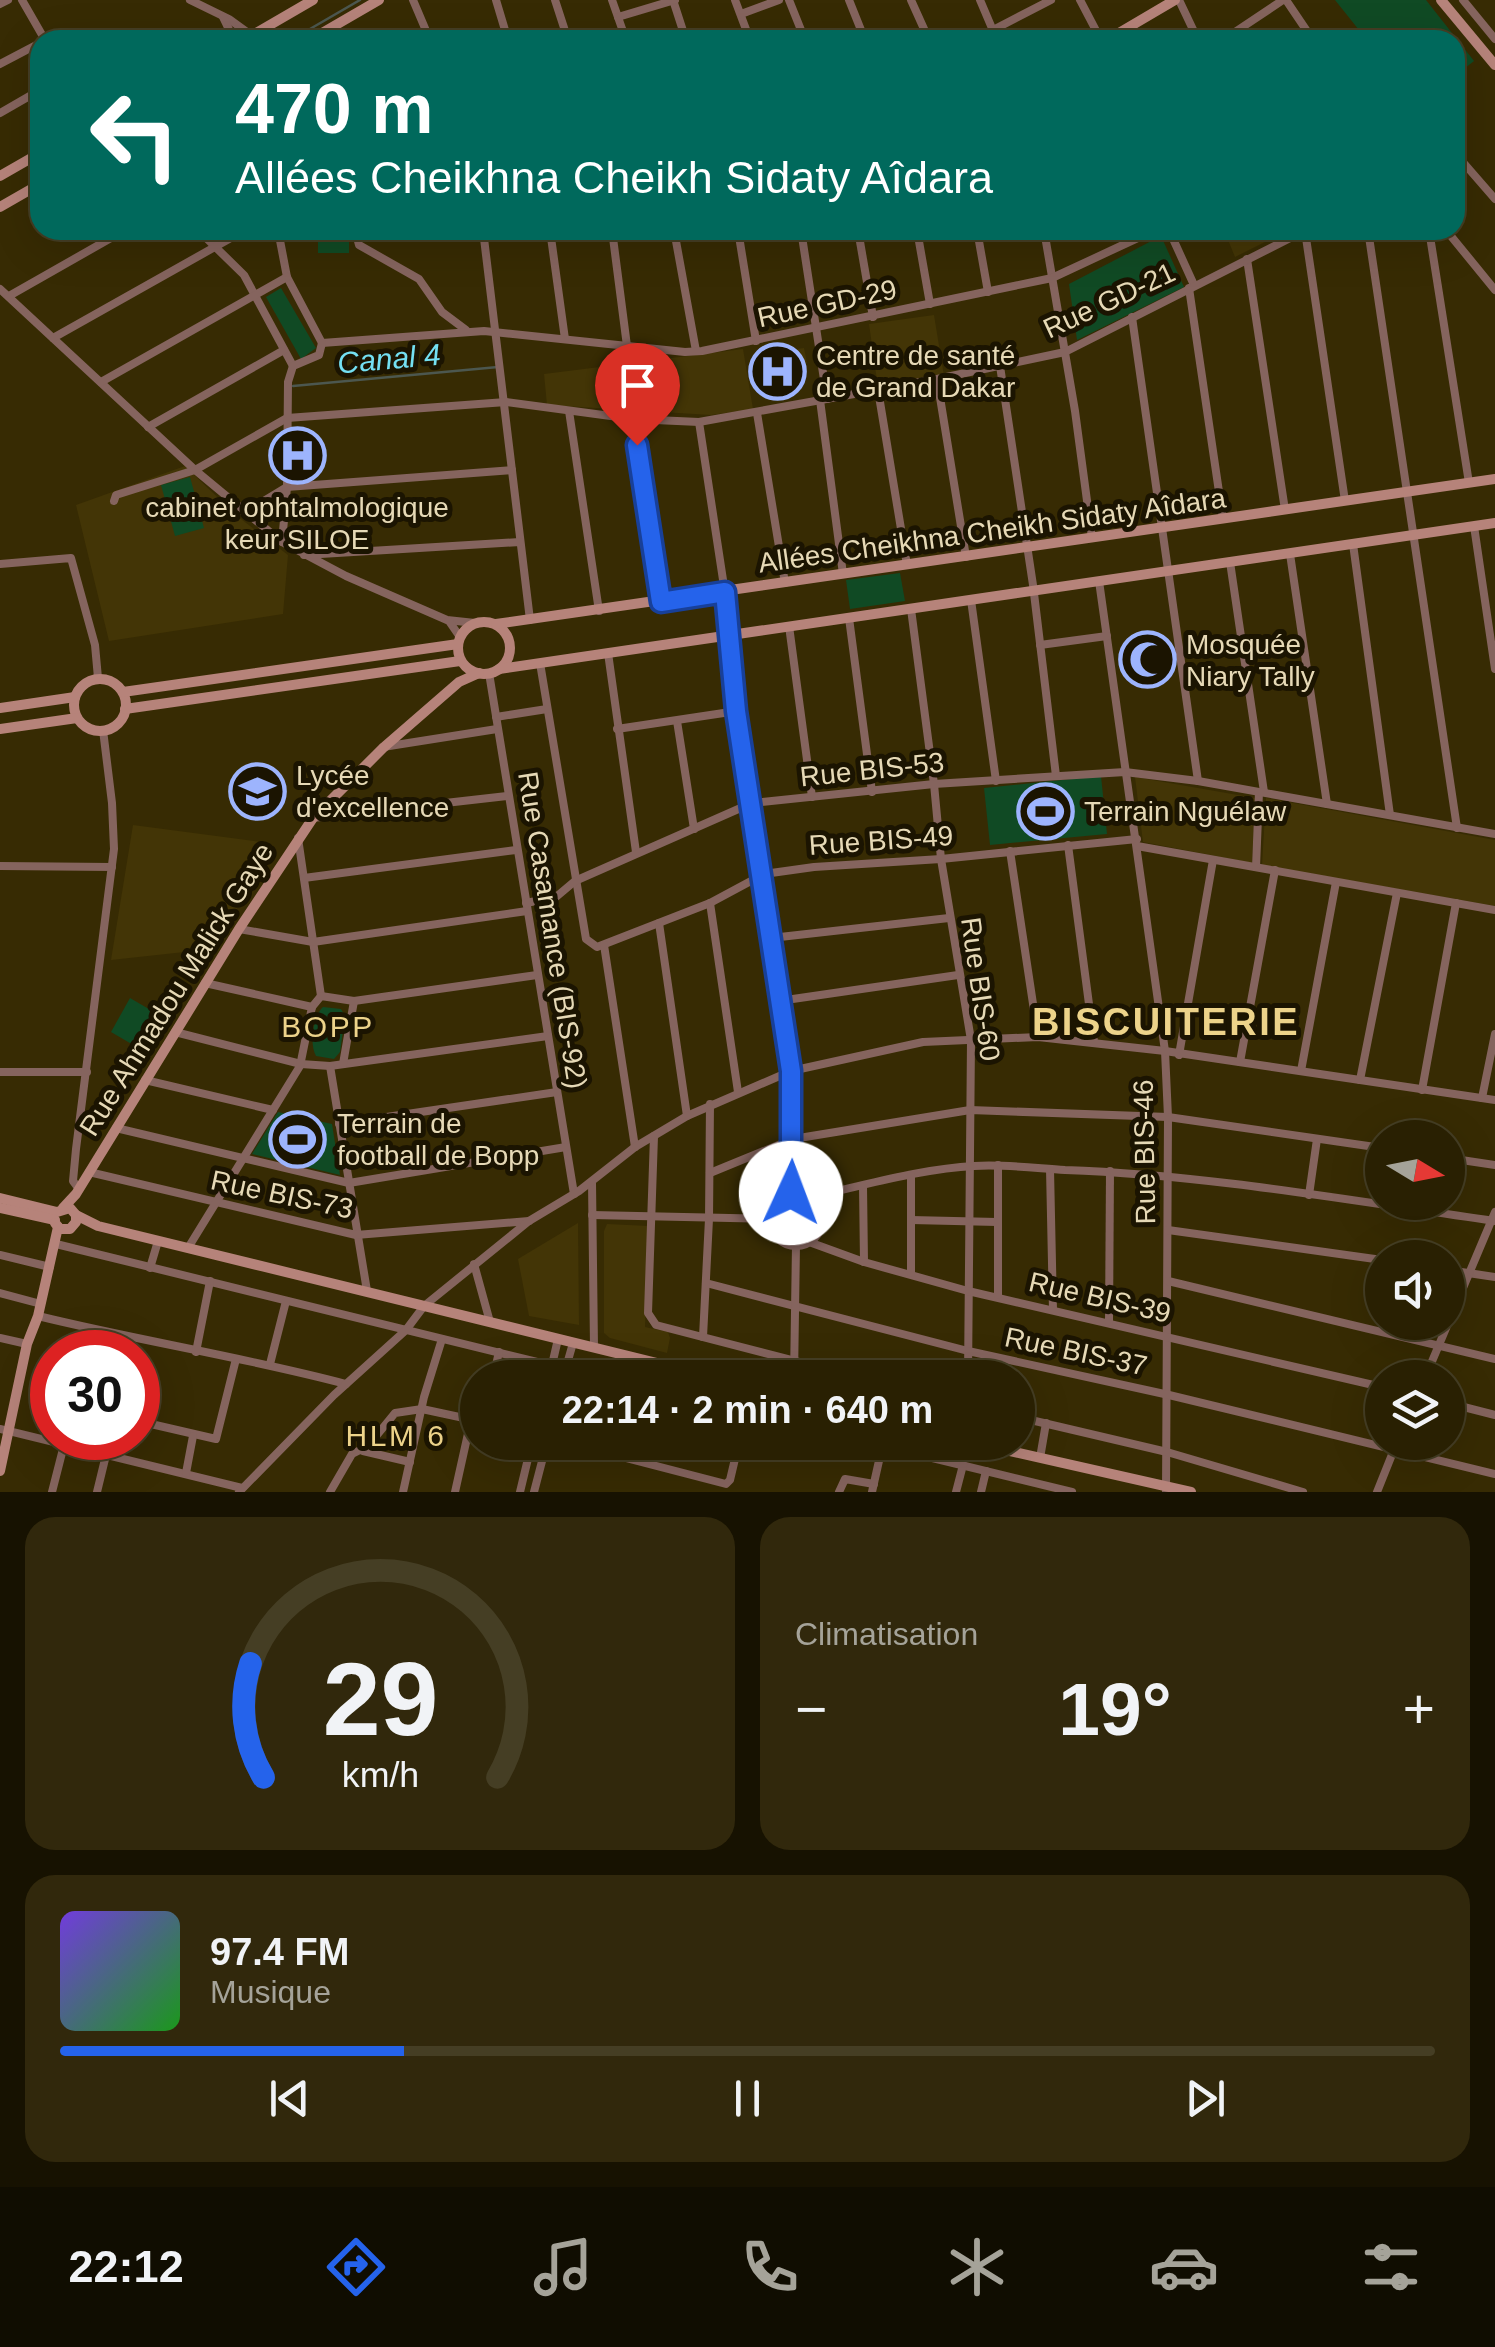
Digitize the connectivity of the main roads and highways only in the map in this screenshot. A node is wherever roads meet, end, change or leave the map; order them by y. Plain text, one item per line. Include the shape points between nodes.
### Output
1 (314, 0) edge
2 (379, 0) edge
3 (1177, 0) edge
4 (1441, 0) edge
5 (262, 30) edge
6 (327, 30) edge
7 (1122, 30) edge
8 (1495, 65) edge
9 (30, 159) edge
10 (0, 176) edge
11 (30, 190) edge
12 (0, 206) edge
13 (1495, 479) edge
14 (1495, 524) edge
15 (496, 624) junction
16 (459, 640) junction
17 (461, 662) junction
18 (489, 671) junction
19 (451, 690) junction
20 (123, 692) junction
21 (74, 697) junction
22 (0, 708) edge
23 (125, 709) junction
24 (77, 718) junction
25 (0, 729) edge
26 (0, 1198) edge
27 (0, 1208) edge
28 (65, 1219) junction
29 (644, 1360) edge
30 (5, 1430) edge
31 (1035, 1457) edge
32 (0, 1471) edge
33 (1167, 1489) edge
34 (1191, 1492) edge

1 - 5 main road
2 - 6 main road
3 - 7 main road
4 - 8 main road
9 - 10 main road
11 - 12 main road
13 - 15 main road, Allées Cheikhna Cheikh Sidaty Aîdara
14 - 18 main road
15 - 16 main road via 475,623
15 - 18 main road via 510,644 508,658
16 - 17 main road
16 - 20 main road
17 - 18 main road
17 - 19 main road
17 - 23 main road
18 - 19 main road, Rue Ahmadou Malick Gaye
19 - 28 main road, Rue Ahmadou Malick Gaye via 382,748 298,838
20 - 21 main road via 98,678
20 - 23 main road
21 - 22 main road
21 - 24 main road
23 - 24 main road via 120,721 103,730
24 - 25 main road
26 - 28 main road
27 - 28 main road
28 - 29 main road
28 - 30 main road, Rue Ahmadou Malick Gaye
30 - 32 main road
31 - 33 main road
33 - 34 main road

